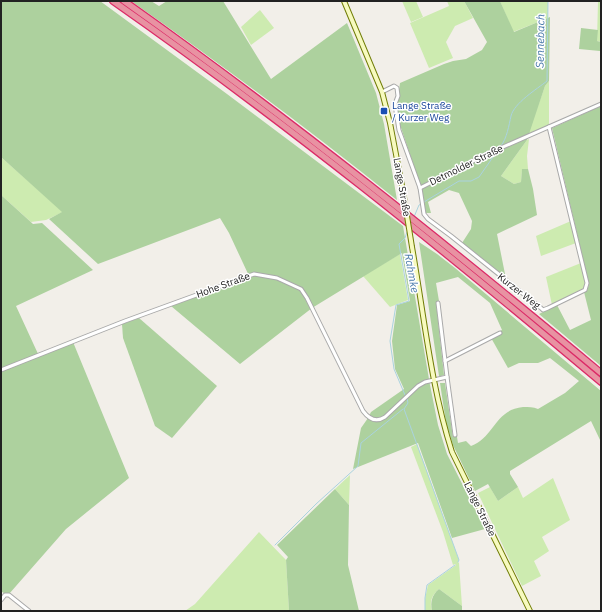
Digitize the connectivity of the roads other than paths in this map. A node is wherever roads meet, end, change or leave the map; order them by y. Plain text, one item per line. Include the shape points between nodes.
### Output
1 (113, 1) edge
2 (124, 1) edge
3 (344, 1) edge
4 (382, 92) junction
5 (601, 104) edge
6 (549, 126) junction
7 (420, 188) junction
8 (438, 303) dead end
9 (500, 333) dead end
10 (446, 361) junction
11 (1, 370) edge
12 (601, 373) edge
13 (447, 377) junction
14 (434, 380) junction
15 (601, 382) edge
16 (455, 435) dead end
17 (1, 600) edge
18 (28, 611) edge
19 (530, 611) edge

1 - 15 highway, bridge via 243,96 412,226
2 - 12 highway via 410,216
3 - 4 street, Lange Straße
4 - 7 street, Detmolder Straße via 394,86 397,88 396,111 399,130
4 - 14 street, Lange Straße, bridge via 403,191
5 - 6 street, Detmolder Straße
6 - 7 street, Detmolder Straße
6 - 7 street, Kurzer Weg via 587,283 585,290 543,310 428,219 424,214
8 - 10 street
9 - 10 street
10 - 13 street
11 - 14 street, Hohe Straße via 254,274 277,278 301,289 368,417 382,419 418,386
13 - 14 street
13 - 16 street
14 - 19 street, Lange Straße via 443,425 452,452
17 - 18 street via 5,595 9,595

